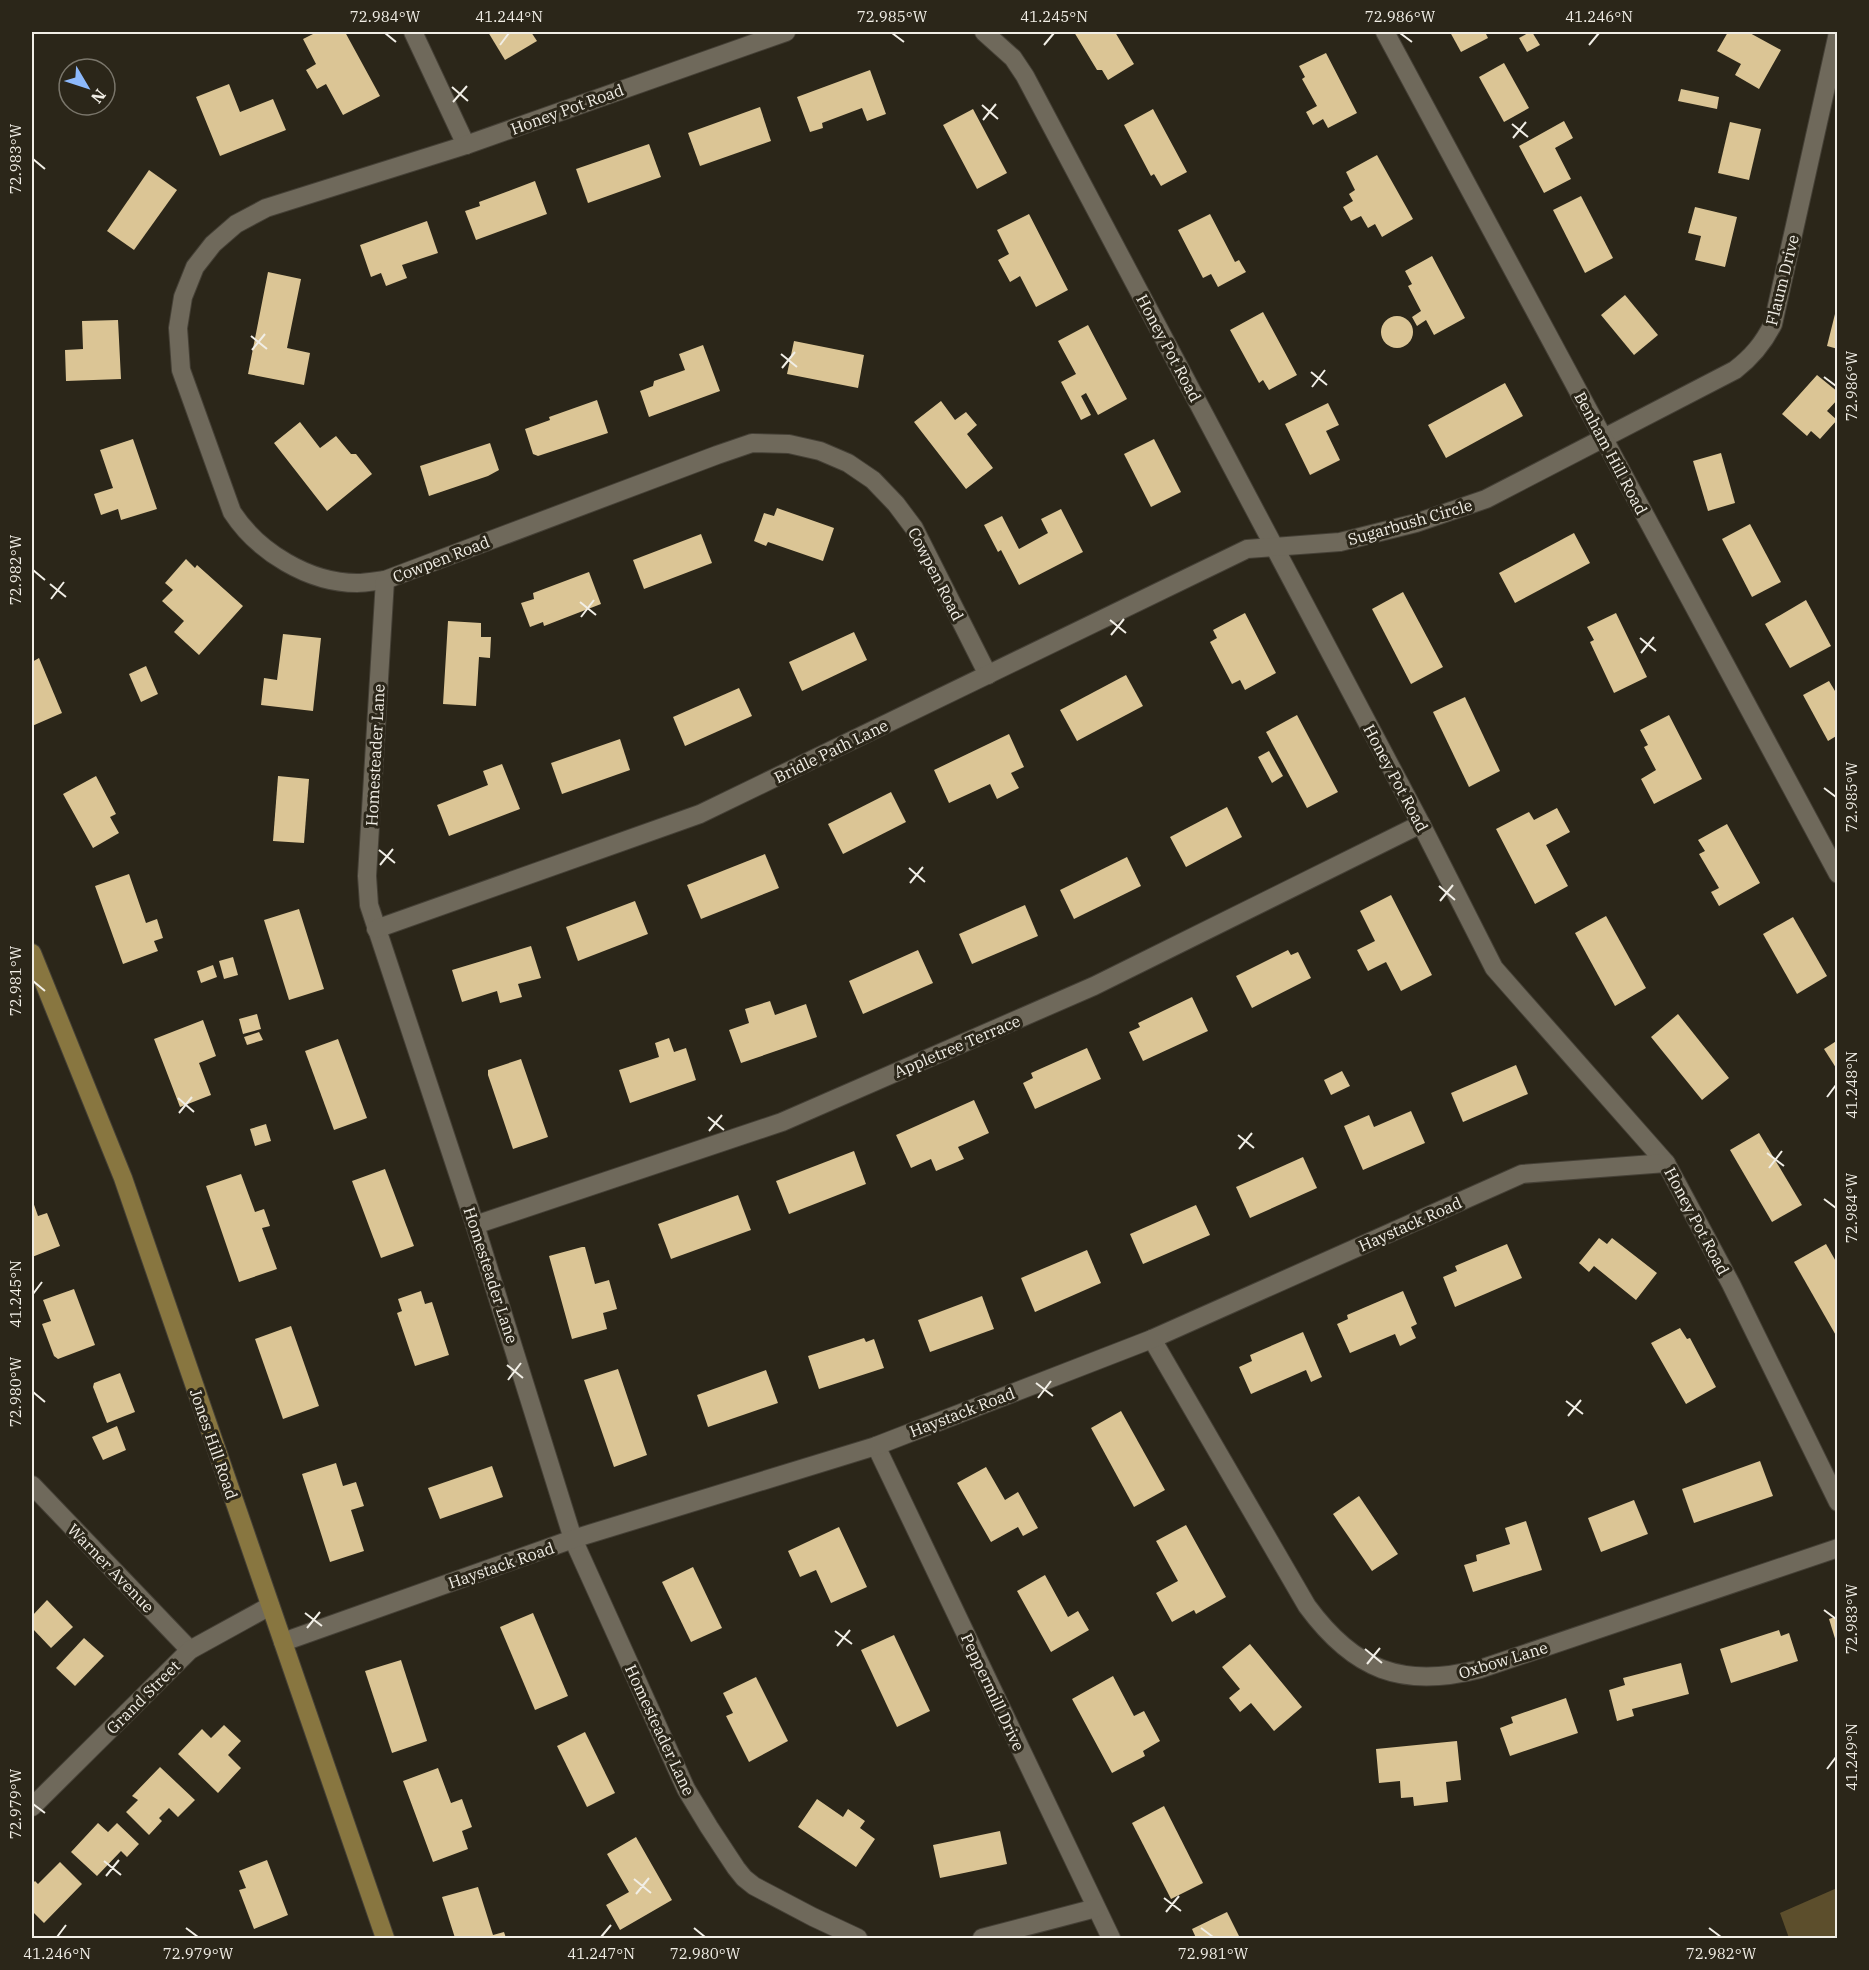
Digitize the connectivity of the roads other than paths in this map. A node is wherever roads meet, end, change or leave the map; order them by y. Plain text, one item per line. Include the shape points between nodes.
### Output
1 (413, 32) edge
2 (786, 32) edge
3 (984, 32) edge
4 (1385, 32) edge
5 (1838, 33) edge
6 (466, 145) junction
7 (1604, 440) junction
8 (1274, 546) junction
9 (385, 580) junction
10 (987, 675) junction
11 (1421, 824) junction
12 (1838, 874) edge
13 (376, 929) junction
14 (32, 953) edge
15 (1666, 1163) junction
16 (476, 1226) junction
17 (1152, 1339) junction
18 (876, 1446) junction
19 (32, 1485) edge
20 (1838, 1502) edge
21 (573, 1539) junction
22 (1838, 1548) edge
23 (270, 1606) junction
24 (283, 1642) junction
25 (190, 1650) junction
26 (32, 1807) edge
27 (1096, 1908) junction
28 (385, 1938) edge
29 (858, 1938) edge
30 (982, 1938) edge
31 (1111, 1938) edge

1 - 6 street
2 - 6 street, Honey Pot Road
3 - 8 street, Honey Pot Road via 1013,58 1025,76
4 - 7 street, Benham Hill Road
5 - 7 street, Flaum Drive via 1779,304 1763,344 1735,370
6 - 9 street, Cowpen Road via 266,208 236,224 195,267 183,297 178,328 181,370 232,512 244,530 284,561 309,573 357,583
7 - 8 street, Sugarbush Circle via 1486,500 1416,523 1340,542
7 - 12 street, Benham Hill Road
8 - 10 street, Bridle Path Lane via 1247,549
8 - 11 street, Honey Pot Road
9 - 10 street, Cowpen Road via 717,454 752,444 789,444 848,463 873,480 896,504 914,528
9 - 13 street, Homesteader Lane via 367,876
10 - 13 street, Bridle Path Lane via 700,814
11 - 15 street, Honey Pot Road via 1494,968
11 - 16 street, Appletree Terrace via 1094,986 782,1122
13 - 16 street, Homesteader Lane
14 - 23 main road, Jones Hill Road via 123,1178
15 - 17 street, Haystack Road via 1522,1174
15 - 20 street, Honey Pot Road via 1731,1284
16 - 21 street, Homesteader Lane
17 - 18 street, Haystack Road
17 - 22 street, Oxbow Lane via 1307,1606 1349,1652 1388,1672 1429,1678 1480,1669
18 - 21 street, Haystack Road
18 - 27 street, Peppermill Drive
19 - 25 street, Warner Avenue
21 - 24 street, Haystack Road
21 - 29 street, Homesteader Lane via 686,1789 736,1868 754,1886
23 - 24 main road, Jones Hill Road
23 - 25 street, Grand Street
24 - 28 main road, Jones Hill Road
25 - 26 street, Grand Street
27 - 30 street
27 - 31 street, Peppermill Drive

